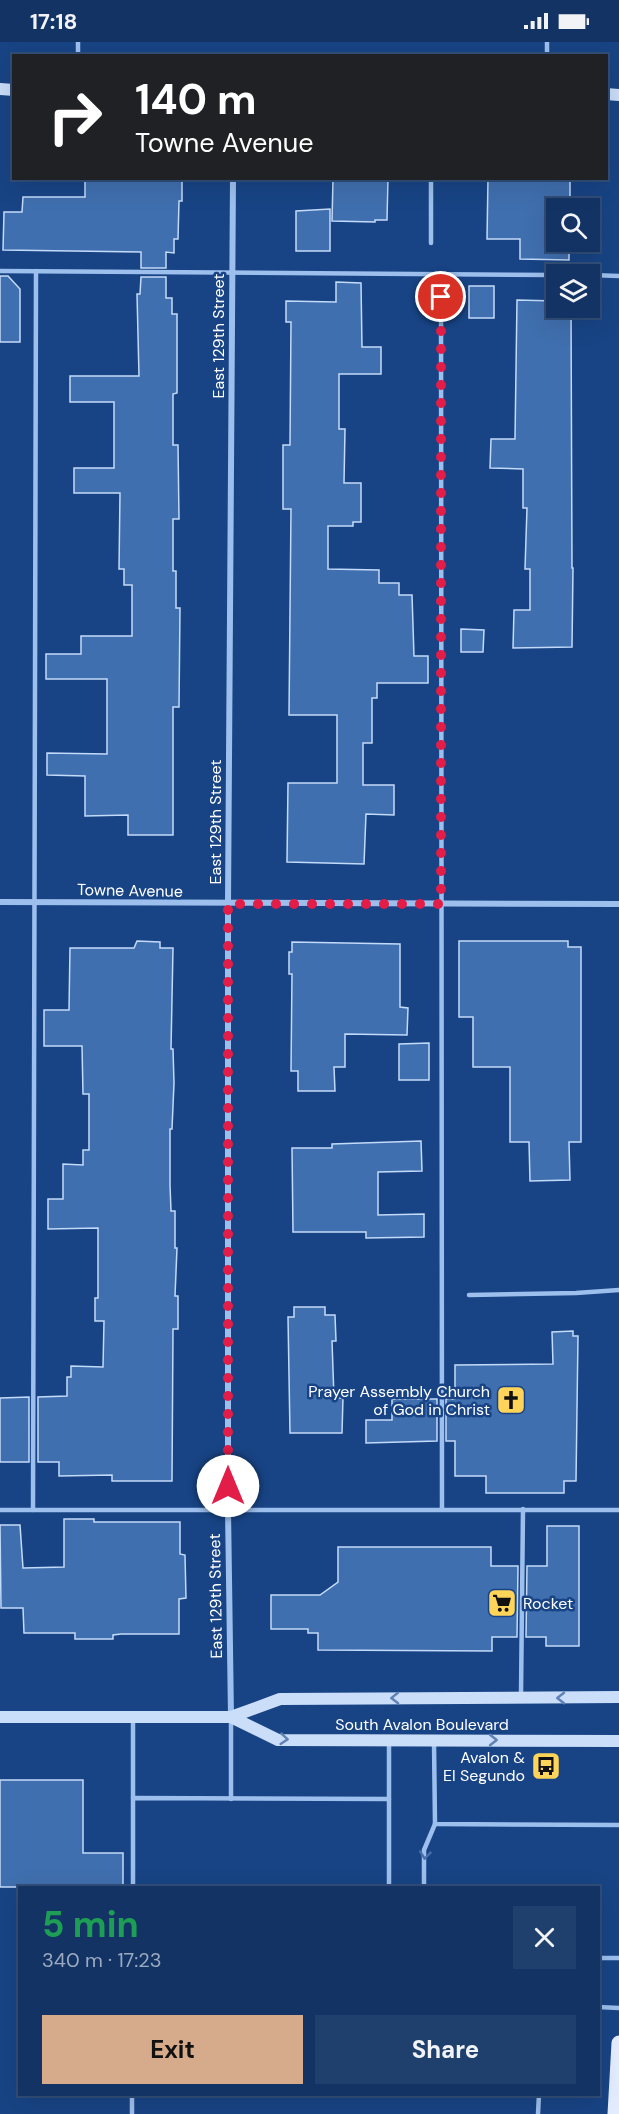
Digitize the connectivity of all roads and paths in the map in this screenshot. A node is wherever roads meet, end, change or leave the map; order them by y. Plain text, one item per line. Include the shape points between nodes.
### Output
1 (233, 180) edge
2 (432, 180) edge
3 (432, 243) dead end
4 (0, 271) edge
5 (36, 271) junction
6 (232, 272) junction
7 (441, 274) junction
8 (546, 275) edge
9 (600, 275) edge
10 (619, 276) edge
11 (0, 902) edge
12 (33, 902) junction
13 (228, 904) junction
14 (441, 904) junction
15 (619, 904) edge
16 (619, 1290) edge
17 (469, 1295) dead end
18 (228, 1509) junction
19 (442, 1509) junction
20 (523, 1509) junction
21 (0, 1510) edge
22 (33, 1510) junction
23 (619, 1510) edge
24 (619, 1697) edge
25 (521, 1698) junction
26 (0, 1717) edge
27 (133, 1717) junction
28 (231, 1718) junction
29 (389, 1739) junction
30 (434, 1740) junction
31 (619, 1741) edge
32 (133, 1798) junction
33 (231, 1799) junction
34 (389, 1799) junction
35 (435, 1824) junction
36 (619, 1826) edge
37 (133, 1886) edge
38 (388, 1886) edge
39 (424, 1886) edge
40 (600, 1958) edge
41 (619, 1958) edge
42 (600, 2007) edge
43 (619, 2008) edge
44 (619, 2043) edge
45 (132, 2096) edge
46 (539, 2096) edge
47 (132, 2114) edge
48 (538, 2114) edge
49 (615, 2114) edge

1 - 6 street, East 129th Street
2 - 3 lane
4 - 5 lane
5 - 6 lane
5 - 12 lane
6 - 7 lane
6 - 13 street, East 129th Street
7 - 8 lane
7 - 14 lane
9 - 10 lane
11 - 12 street, Towne Avenue
12 - 13 street, Towne Avenue
12 - 22 lane
13 - 14 street, Towne Avenue
13 - 18 street, East 129th Street
14 - 15 street, Towne Avenue
14 - 19 lane
16 - 17 lane
18 - 19 lane
18 - 22 lane
18 - 28 street, East 129th Street
19 - 20 lane
20 - 23 lane
20 - 25 lane
21 - 22 lane
24 -> 25 main road, South Avalon Boulevard
25 -> 28 main road, South Avalon Boulevard via 280,1699
26 - 27 main road, South Avalon Boulevard
27 - 28 main road, South Avalon Boulevard
27 - 32 lane
28 -> 29 main road, South Avalon Boulevard via 278,1740
28 - 33 lane
29 - 30 main road, South Avalon Boulevard
29 - 34 lane
30 -> 31 main road, South Avalon Boulevard
30 - 35 lane
32 - 33 lane
32 - 37 lane
33 - 34 lane
34 - 38 lane
35 - 36 lane
35 -> 39 lane via 424,1850
40 - 41 lane
42 - 43 lane
44 - 49 main road
45 - 47 lane
46 - 48 lane

